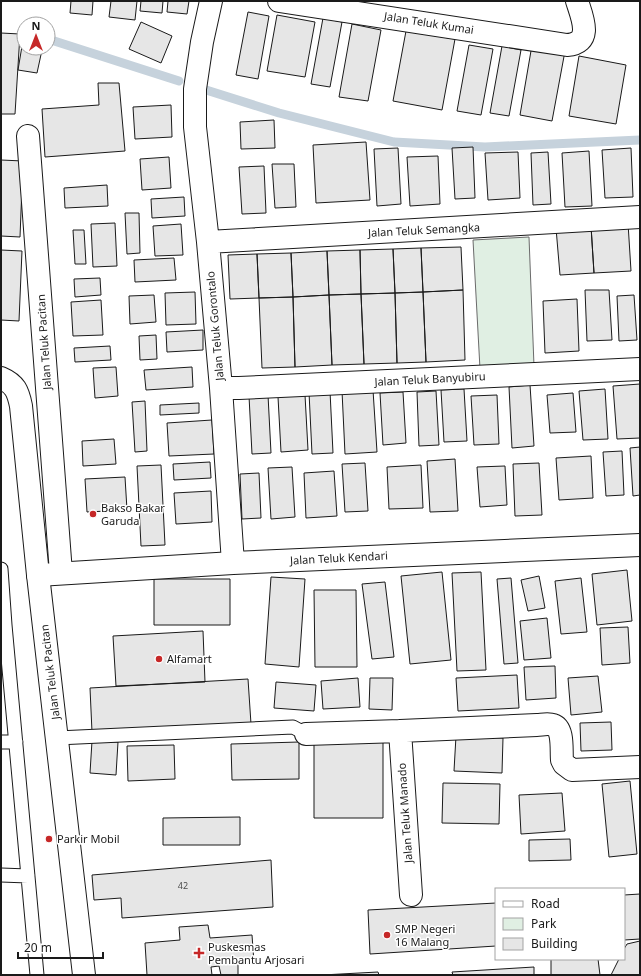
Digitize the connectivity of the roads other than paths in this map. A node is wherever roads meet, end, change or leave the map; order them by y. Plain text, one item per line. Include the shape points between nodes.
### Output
1 (211, 1) edge
2 (279, 1) edge
3 (576, 1) edge
4 (28, 136) dead end
5 (640, 217) edge
6 (208, 242) junction
7 (640, 369) edge
8 (1, 378) edge
9 (221, 388) junction
10 (640, 544) edge
11 (233, 563) junction
12 (1, 569) edge
13 (61, 573) junction
14 (38, 574) junction
15 (3, 625) edge
16 (400, 731) junction
17 (306, 734) joint
18 (57, 738) junction
19 (1, 742) edge
20 (16, 742) junction
21 (640, 767) edge
22 (1, 875) edge
23 (28, 876) junction
24 (411, 895) dead end
25 (37, 975) edge
26 (84, 975) edge

1 - 6 street, Jalan Teluk Gorontalo via 194,90
2 - 3 street, Jalan Teluk Kumai via 567,45 574,44 583,36 584,21
4 - 13 street, Jalan Teluk Pacitan
5 - 6 street, Jalan Teluk Semangka
6 - 9 street, Jalan Teluk Gorontalo
7 - 9 street, Jalan Teluk Banyubiru
8 - 14 street, Jalan Teluk Pacitan via 15,387 19,394
9 - 11 street, Jalan Teluk Gorontalo
10 - 11 street, Jalan Teluk Kendari
11 - 13 street, Jalan Teluk Kendari
12 - 15 lane
13 - 14 street, Jalan Teluk Kendari
14 - 18 street, Jalan Teluk Pacitan
15 - 20 lane
16 - 17 street
16 - 21 street via 553,725 558,728 560,734 562,760 572,770
16 - 24 street, Jalan Teluk Manado
17 - 18 lane via 293,727
18 - 26 street, Jalan Teluk Pacitan
19 - 20 lane
20 - 23 lane
22 - 23 lane
23 - 25 lane

